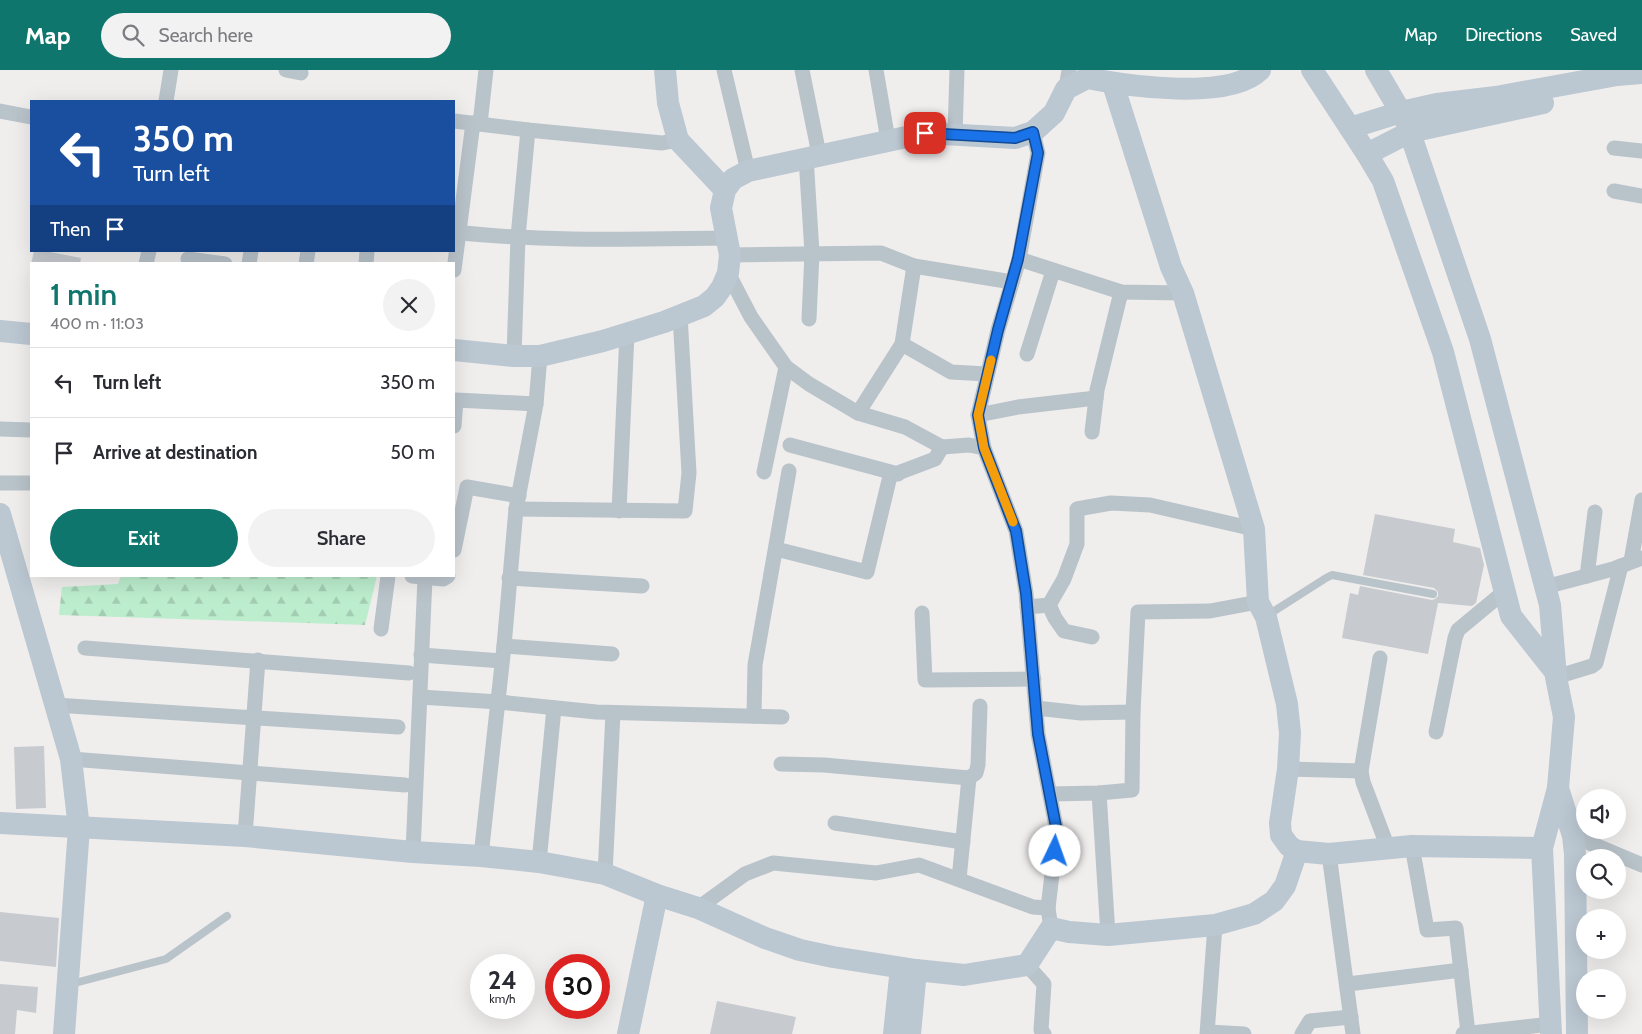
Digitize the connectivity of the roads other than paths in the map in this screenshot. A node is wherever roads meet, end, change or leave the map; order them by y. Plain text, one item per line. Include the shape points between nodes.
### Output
1 (171, 70) edge
2 (286, 70) edge
3 (486, 70) edge
4 (665, 70) edge
5 (724, 70) edge
6 (802, 70) edge
7 (876, 70) edge
8 (957, 70) edge
9 (1214, 70) edge
10 (1260, 70) edge
11 (1312, 70) edge
12 (1376, 70) edge
13 (1642, 73) edge
14 (301, 74) dead end
15 (1068, 80) edge
16 (1113, 84) junction
17 (1642, 85) edge
18 (1197, 89) junction
19 (166, 100) edge
20 (0, 111) edge
21 (30, 117) edge
22 (455, 121) edge
23 (1406, 122) junction
24 (477, 124) junction
25 (1350, 128) junction
26 (528, 130) junction
27 (1033, 132) junction
28 (955, 134) junction
29 (678, 140) junction
30 (888, 140) junction
31 (1614, 148) dead end
32 (1642, 151) edge
33 (1367, 154) junction
34 (813, 156) junction
35 (748, 170) junction
36 (725, 190) junction
37 (1614, 191) dead end
38 (1642, 196) edge
39 (456, 232) edge
40 (518, 237) junction
41 (455, 251) edge
42 (812, 253) junction
43 (728, 255) junction
44 (188, 258) edge
45 (1018, 259) junction
46 (212, 262) edge
47 (914, 266) junction
48 (1053, 271) junction
49 (1012, 282) junction
50 (1121, 292) junction
51 (1182, 293) junction
52 (680, 315) junction
53 (809, 319) dead end
54 (0, 331) edge
55 (30, 334) edge
56 (627, 334) junction
57 (902, 344) junction
58 (455, 350) edge
59 (1027, 354) dead end
60 (514, 356) junction
61 (540, 356) junction
62 (786, 367) junction
63 (987, 374) junction
64 (1096, 398) junction
65 (536, 404) junction
66 (455, 413) edge
67 (858, 413) junction
68 (978, 415) junction
69 (0, 429) edge
70 (30, 430) edge
71 (1092, 432) dead end
72 (790, 445) dead end
73 (942, 447) junction
74 (984, 448) junction
75 (789, 471) dead end
76 (764, 472) dead end
77 (898, 474) junction
78 (0, 483) edge
79 (30, 483) edge
80 (1642, 500) edge
81 (518, 503) junction
82 (619, 511) junction
83 (1595, 512) dead end
84 (0, 514) edge
85 (1254, 529) junction
86 (455, 545) edge
87 (776, 548) junction
88 (1631, 562) edge
89 (1587, 576) junction
90 (388, 577) edge
91 (419, 577) edge
92 (446, 577) edge
93 (509, 578) junction
94 (642, 586) dead end
95 (1545, 587) junction
96 (1505, 591) junction
97 (1433, 594) dead end
98 (1049, 605) junction
99 (1027, 607) junction
100 (1262, 610) junction
101 (922, 613) dead end
102 (381, 629) dead end
103 (1092, 637) dead end
104 (86, 648) dead end
105 (503, 654) junction
106 (612, 654) dead end
107 (421, 655) junction
108 (1380, 658) dead end
109 (258, 660) junction
110 (409, 673) dead end
111 (1556, 675) junction
112 (1034, 679) junction
113 (420, 696) junction
114 (498, 702) junction
115 (55, 705) junction
116 (980, 706) dead end
117 (554, 708) junction
118 (1036, 708) junction
119 (1132, 712) junction
120 (613, 713) junction
121 (754, 716) junction
122 (254, 717) junction
123 (782, 717) dead end
124 (398, 726) dead end
125 (1436, 732) dead end
126 (71, 759) junction
127 (781, 764) dead end
128 (1288, 769) junction
129 (1361, 771) junction
130 (250, 772) junction
131 (970, 778) junction
132 (405, 785) dead end
133 (1558, 788) junction
134 (1099, 793) junction
135 (1050, 794) junction
136 (0, 823) edge
137 (835, 823) dead end
138 (79, 828) junction
139 (245, 836) junction
140 (1573, 836) junction
141 (963, 842) junction
142 (1412, 846) junction
143 (1388, 848) junction
144 (1542, 848) junction
145 (1297, 851) junction
146 (413, 852) junction
147 (1329, 854) junction
148 (482, 856) junction
149 (1641, 861) edge
150 (539, 862) junction
151 (604, 874) junction
152 (959, 879) junction
153 (657, 895) junction
154 (698, 908) junction
155 (227, 916) dead end
156 (1050, 918) junction
157 (1215, 925) junction
158 (1108, 935) junction
159 (1027, 965) junction
160 (908, 969) junction
161 (1461, 970) junction
162 (1348, 984) junction
163 (67, 985) junction
164 (1352, 1017) junction
165 (1551, 1029) edge
166 (1208, 1033) edge
167 (1468, 1033) edge
168 (64, 1034) edge
169 (628, 1034) edge
170 (894, 1034) edge
171 (910, 1034) edge
172 (1044, 1034) edge
173 (1244, 1034) edge
174 (1302, 1034) edge
175 (1353, 1034) edge
176 (1463, 1034) edge
177 (1577, 1034) edge

1 - 19 street
2 - 14 street
3 - 24 street
4 - 29 street via 668,104
5 - 35 street
6 - 34 street
7 - 30 street
8 - 28 street
9 - 18 street
10 - 18 street via 1240,82
11 - 25 street
12 - 23 street
13 - 23 street via 1437,104
15 - 16 street via 1087,78
15 - 27 street via 1054,113
16 - 18 street
16 - 51 street via 1171,268
17 - 23 street
20 - 21 street
22 - 24 street
23 - 25 street
23 - 33 street
23 - 95 street via 1480,340
24 - 26 street
24 - 39 street
25 - 33 street
26 - 29 street via 662,143
26 - 40 street
27 - 28 street via 1015,138
27 - 45 street via 1038,153
28 - 30 street via 925,133
29 - 36 street
30 - 34 street
31 - 32 street
33 - 96 street via 1382,181 1443,352
34 - 35 street
34 - 42 street
35 - 36 street via 733,179
36 - 43 street via 721,208
37 - 38 street
39 - 40 street
39 - 41 street
40 - 43 street via 612,239
40 - 60 street
42 - 43 street
42 - 47 street via 881,253
42 - 53 street
43 - 52 street via 722,287 715,297 704,306
43 - 62 street via 751,317
44 - 46 street
45 - 48 street
45 - 49 street
47 - 49 street
47 - 57 street
48 - 50 street
48 - 59 street
49 - 63 street
50 - 51 street
50 - 64 street
51 - 85 street
52 - 56 street
52 - 82 street via 689,474 685,511
54 - 55 street
56 - 61 street
56 - 82 street
57 - 63 street via 951,372
57 - 67 street
58 - 60 street
60 - 61 street
61 - 65 street
62 - 67 street
62 - 76 street
63 - 68 street
64 - 68 street
64 - 71 street
65 - 66 street via 456,400
65 - 81 street
67 - 73 street via 905,427
68 - 74 street
69 - 70 street
72 - 77 street
73 - 74 street via 970,445
73 - 77 street via 935,459
74 - 99 street via 1016,531
75 - 87 street
77 - 87 street via 890,476 867,572
78 - 79 street
80 - 88 street
81 - 82 street
81 - 86 street via 467,487
81 - 93 street
83 - 89 street
84 - 115 street
85 - 98 street via 1150,505 1111,503 1077,509 1077,544 1064,579
85 - 100 street
87 - 121 street via 755,666
88 - 89 street
88 - 111 street via 1596,663
89 - 95 street
90 - 102 street
91 - 92 street
91 - 107 street
93 - 94 street
93 - 105 street
95 - 111 street via 1550,605
96 - 111 street via 1511,616
96 - 125 street via 1458,630
97 - 100 lane via 1332,575
98 - 99 street
98 - 103 street via 1064,631
99 - 112 street
100 - 119 street via 1138,612
100 - 128 street via 1288,704
101 - 112 street via 925,680
104 - 109 street
105 - 106 street
105 - 107 street
105 - 114 street
107 - 113 street
108 - 129 street
109 - 110 street
109 - 122 street
111 - 133 street via 1564,717
112 - 118 street
113 - 114 street
113 - 146 street
114 - 117 street
114 - 148 street
115 - 122 street
115 - 126 street
116 - 131 street via 978,765
117 - 120 street
117 - 150 street
118 - 119 street via 1081,713
118 - 135 street
119 - 134 street via 1132,790
120 - 121 street
120 - 151 street
121 - 123 street
122 - 124 street
122 - 130 street
126 - 130 street
126 - 138 street
127 - 131 street
128 - 129 street
128 - 145 street via 1281,835
129 - 143 street
130 - 132 street
130 - 139 street
131 - 141 street
133 - 140 street
133 - 144 street
134 - 135 street
134 - 158 street
135 - 156 street via 1057,832
136 - 138 street
137 - 141 street
138 - 139 street
138 - 163 street
139 - 146 street
140 - 149 street
140 - 177 street via 1576,854
141 - 152 street
142 - 143 street
142 - 144 street
142 - 161 street via 1427,930 1456,928
143 - 147 street
144 - 165 street
145 - 147 street
145 - 157 street via 1285,886 1274,901 1254,914
146 - 148 street
147 - 162 street
148 - 150 street
150 - 151 street
151 - 153 street
152 - 154 street via 919,865 876,873 773,863 745,874
152 - 156 street
153 - 154 street
153 - 169 street
154 - 160 street via 764,938 800,950
155 - 163 lane via 166,959
156 - 158 street via 1069,932
156 - 159 street
157 - 158 street
157 - 166 street
159 - 160 street via 964,975
159 - 172 street via 1044,984 1040,1030
160 - 170 street
160 - 171 street
161 - 162 street
161 - 167 street
162 - 164 street
163 - 168 street
164 - 174 street via 1310,1021
164 - 175 street
165 - 167 street
166 - 173 street
167 - 176 street

